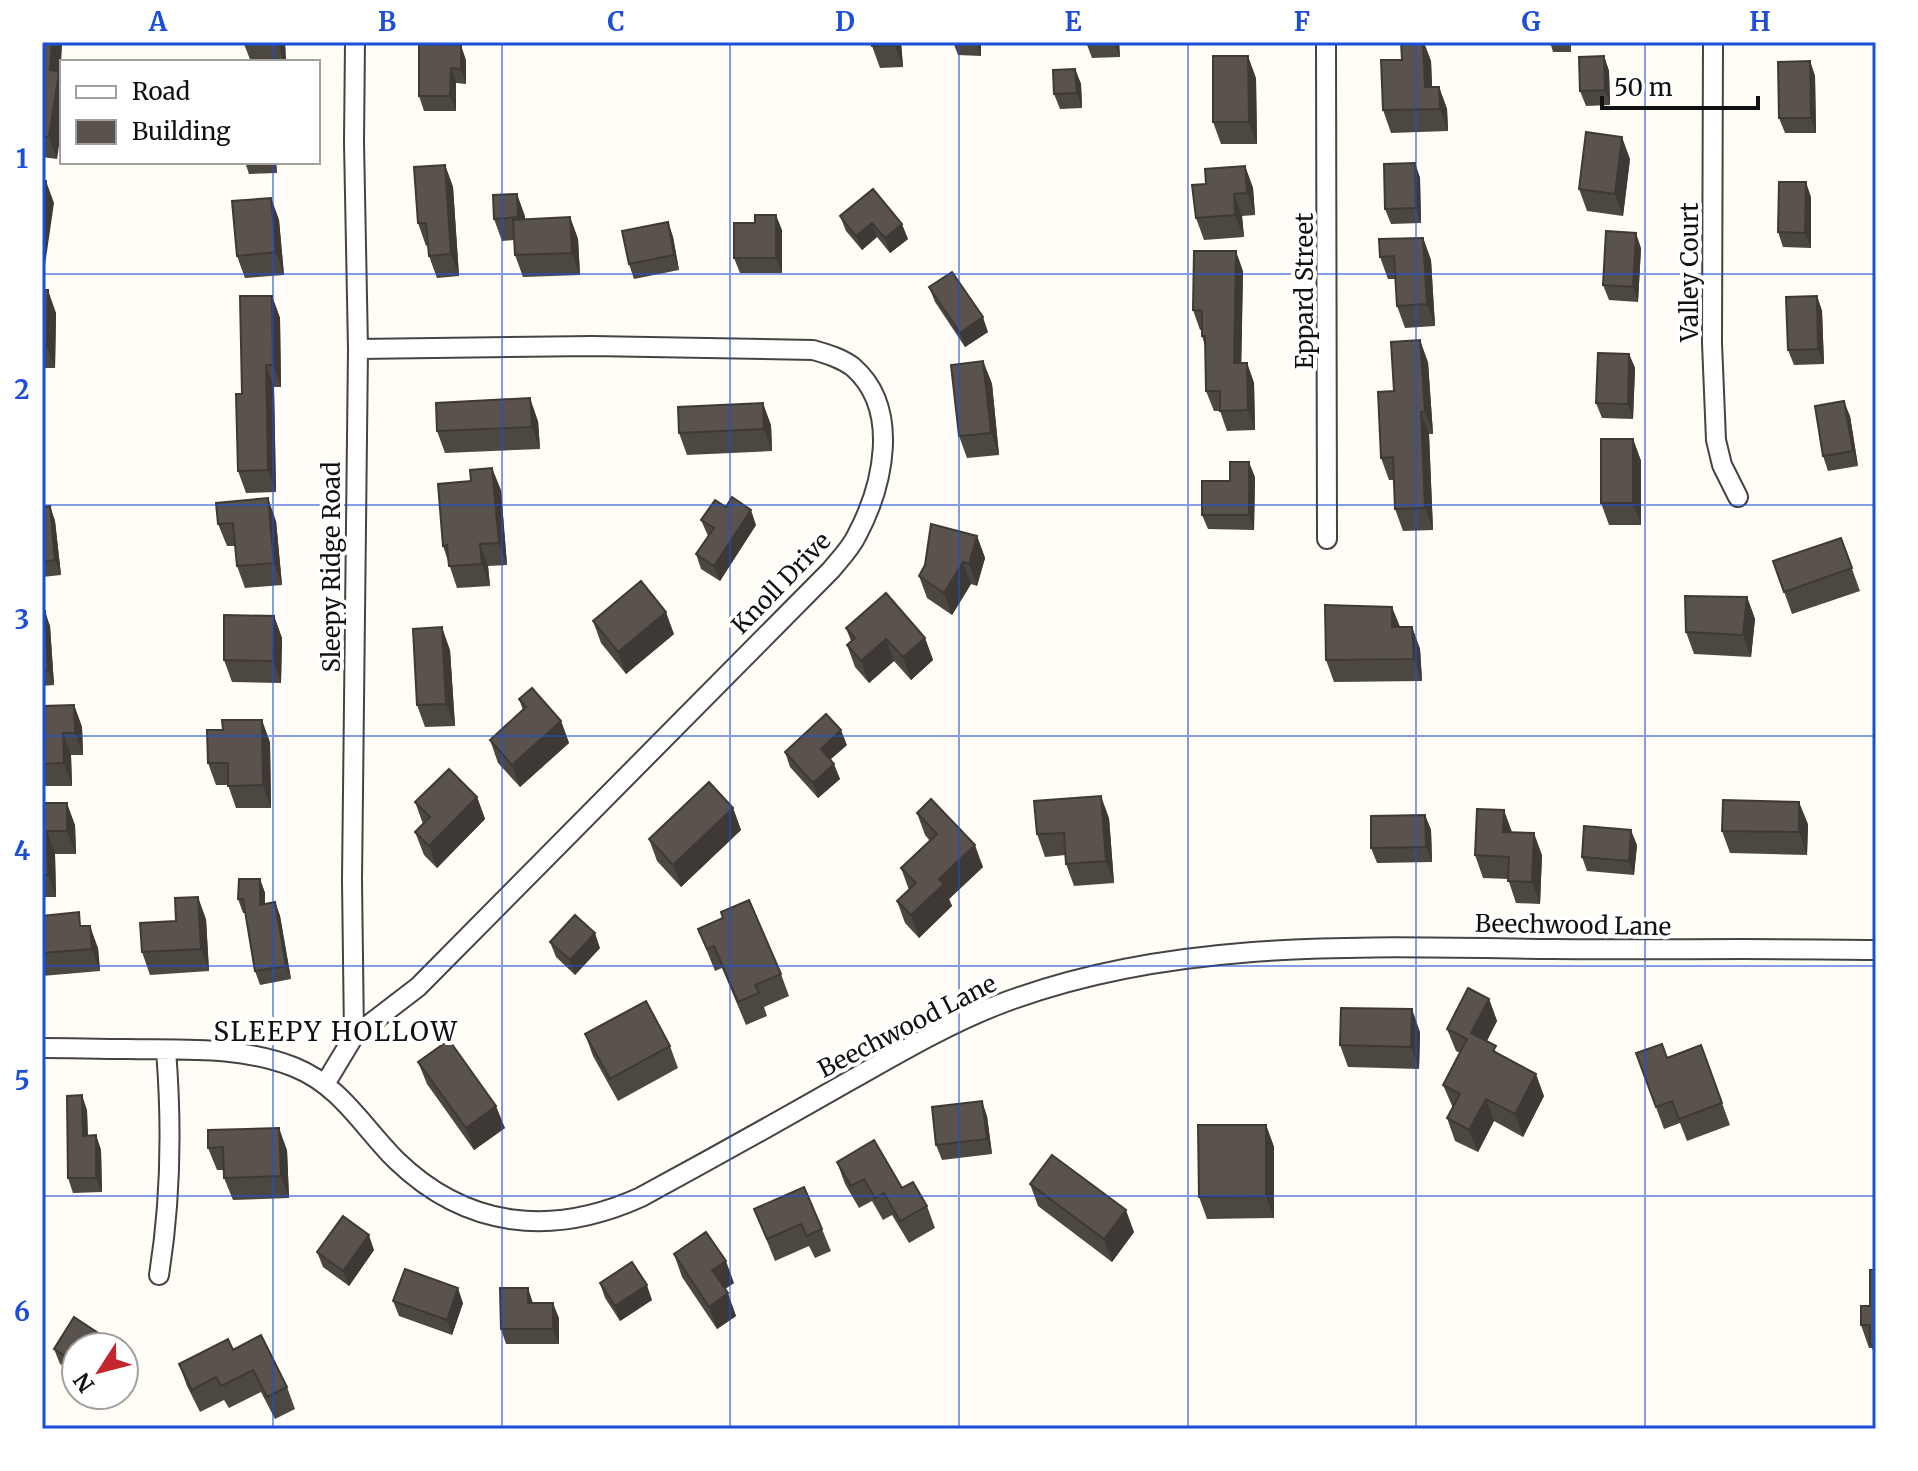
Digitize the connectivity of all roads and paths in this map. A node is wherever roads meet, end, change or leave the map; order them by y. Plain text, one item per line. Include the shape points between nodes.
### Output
1 (355, 42) edge
2 (1326, 42) edge
3 (1713, 42) edge
4 (358, 349) junction
5 (1738, 497) dead end
6 (1327, 539) dead end
7 (1876, 950) edge
8 (354, 1036) junction
9 (42, 1048) edge
10 (166, 1050) junction
11 (325, 1084) junction
12 (159, 1275) dead end

1 - 4 street, Sleepy Ridge Road
2 - 6 street, Eppard Street
3 - 5 street, Valley Court via 1716,440
4 - 8 street, Sleepy Ridge Road
4 - 8 street, Knoll Drive via 813,350 835,357 862,376 878,402 882,423 879,479 870,508 831,570 429,977
7 - 11 street, Beechwood Lane via 1314,950 1134,966 1076,979 964,1019 641,1197 611,1211 543,1222 502,1219 450,1202 395,1159
8 - 11 street
9 - 10 street, Beechwood Lane
10 - 11 street, Beechwood Lane via 269,1058
10 - 12 street via 170,1197

